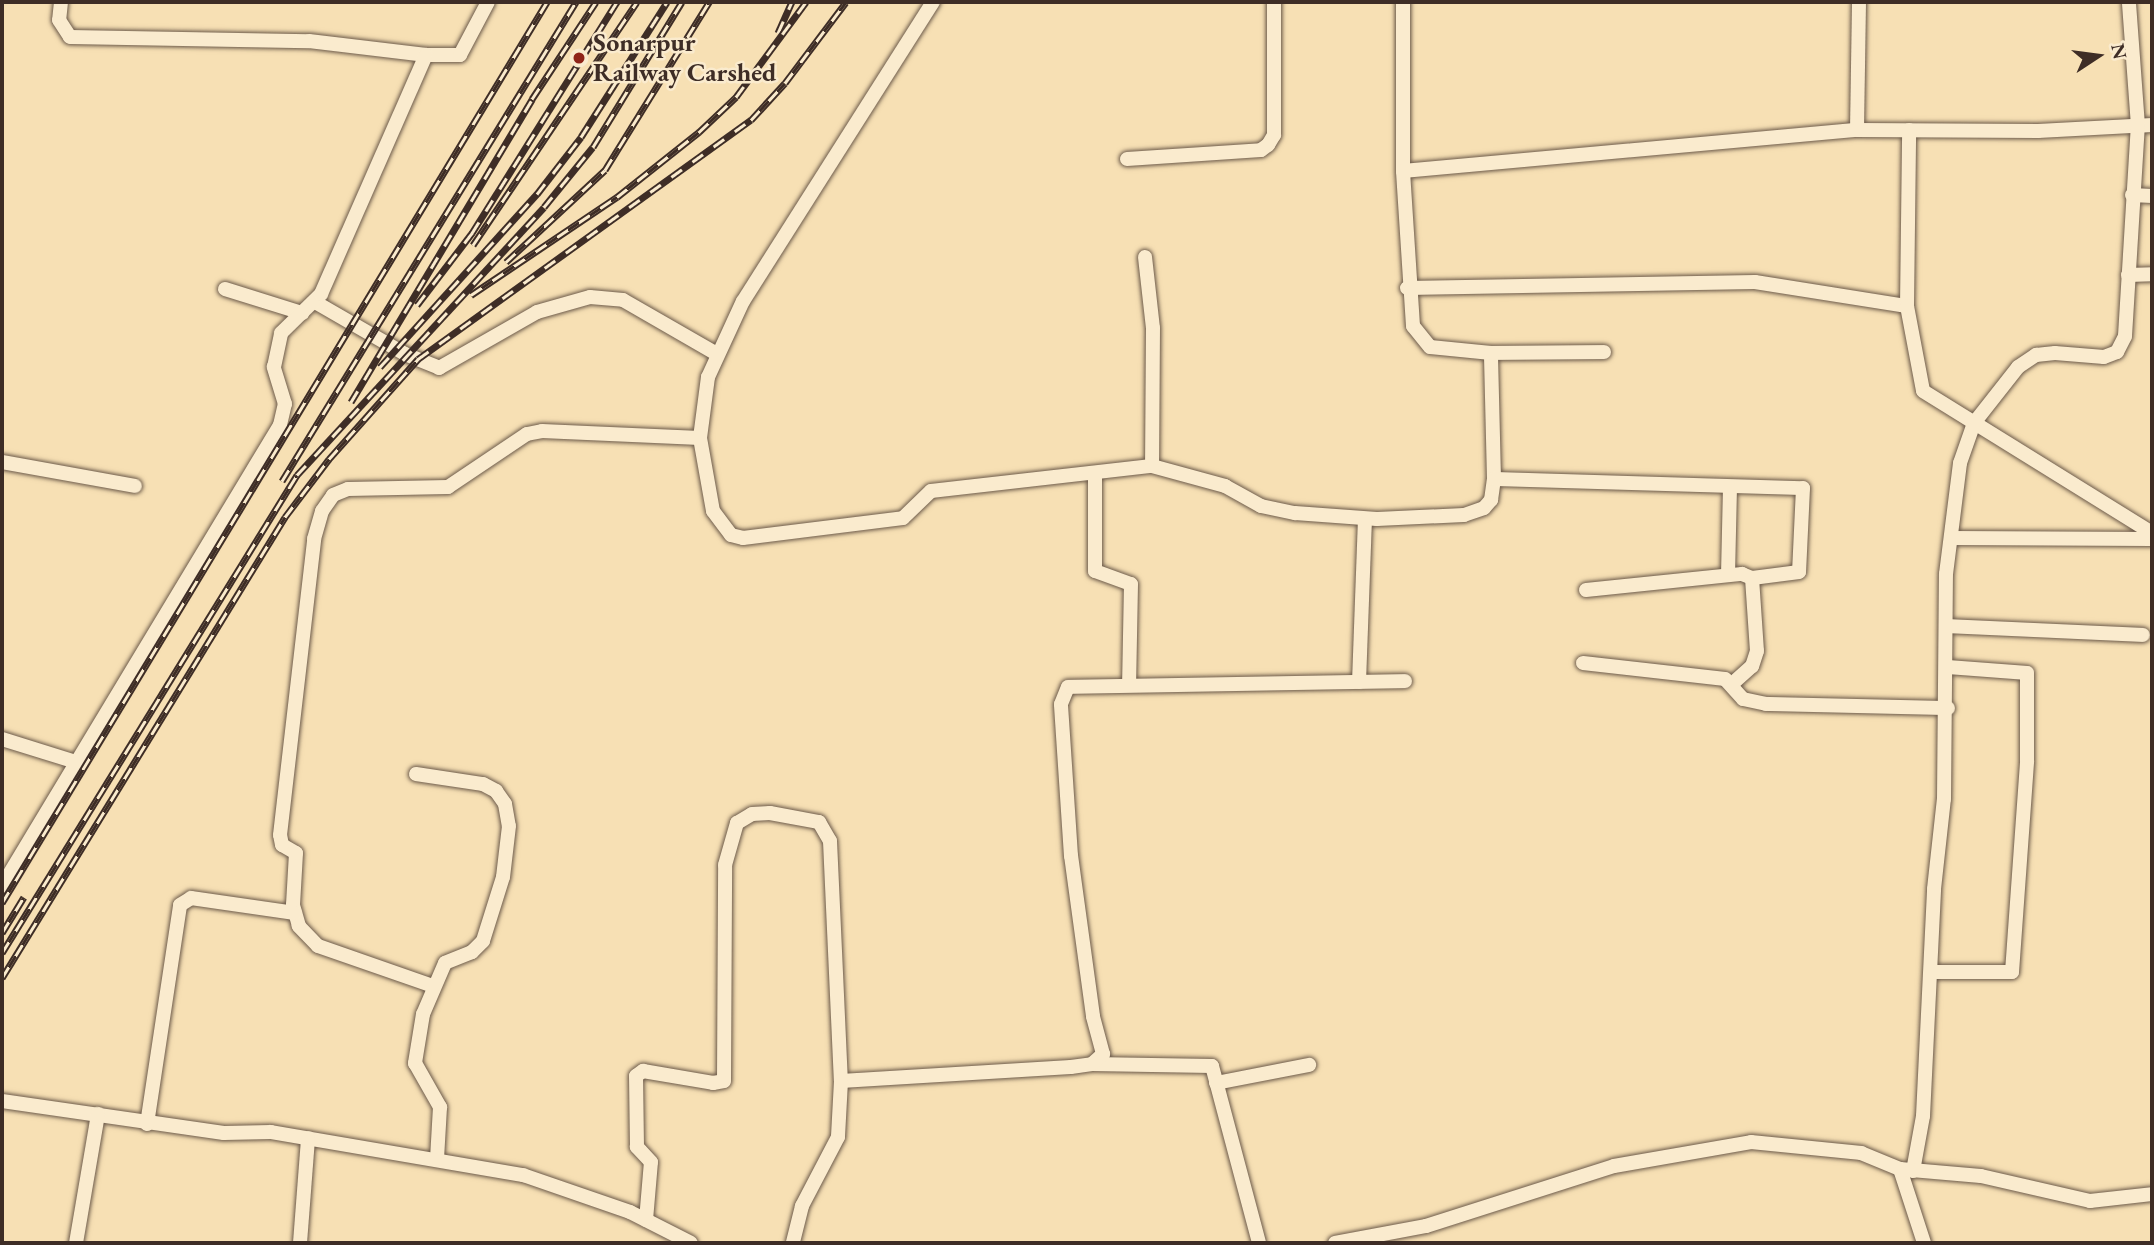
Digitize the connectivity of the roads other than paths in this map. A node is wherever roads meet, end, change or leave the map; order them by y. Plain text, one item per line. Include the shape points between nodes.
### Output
1 (61, 2) edge
2 (488, 2) edge
3 (933, 2) edge
4 (1274, 2) edge
5 (1403, 2) edge
6 (1859, 2) edge
7 (2129, 2) edge
8 (426, 55) junction
9 (2145, 126) edge
10 (1857, 130) junction
11 (1909, 130) junction
12 (1126, 159) dead end
13 (1403, 171) junction
14 (2132, 195) junction
15 (2152, 196) edge
16 (1145, 257) dead end
17 (2152, 274) edge
18 (2128, 275) junction
19 (1407, 288) junction
20 (225, 289) dead end
21 (315, 302) junction
22 (1907, 306) junction
23 (302, 313) junction
24 (1604, 352) dead end
25 (1491, 353) junction
26 (717, 354) junction
27 (1974, 424) junction
28 (700, 438) junction
29 (2, 462) edge
30 (1152, 466) junction
31 (1095, 474) junction
32 (1494, 479) junction
33 (135, 486) dead end
34 (1730, 489) junction
35 (1365, 519) junction
36 (2152, 533) edge
37 (1951, 538) junction
38 (2152, 539) edge
39 (1728, 575) junction
40 (1752, 578) junction
41 (1586, 590) dead end
42 (1947, 626) junction
43 (2143, 635) dead end
44 (1583, 663) dead end
45 (1948, 667) junction
46 (1405, 681) dead end
47 (1359, 682) junction
48 (1129, 684) junction
49 (1732, 684) junction
50 (1948, 708) junction
51 (2, 739) edge
52 (76, 762) junction
53 (416, 774) dead end
54 (2, 886) edge
55 (295, 913) junction
56 (1931, 972) junction
57 (433, 986) junction
58 (1092, 1064) junction
59 (1309, 1065) dead end
60 (841, 1081) junction
61 (1216, 1083) junction
62 (2, 1101) edge
63 (98, 1114) junction
64 (147, 1124) junction
65 (308, 1138) junction
66 (437, 1159) junction
67 (1906, 1170) junction
68 (2152, 1194) edge
69 (646, 1220) junction
70 (76, 1243) edge
71 (300, 1243) edge
72 (691, 1243) edge
73 (793, 1243) edge
74 (1259, 1243) edge
75 (1335, 1243) edge
76 (1924, 1243) edge

1 - 8 street via 59,20 70,37 309,41
2 - 8 street via 460,55
3 - 26 street via 751,287
4 - 12 street via 1274,135 1268,145 1261,150
5 - 13 street
6 - 10 street
7 - 9 street
8 - 21 street
9 - 11 street
9 - 14 street
10 - 11 street
10 - 13 street
11 - 22 street
13 - 19 street
14 - 15 street
14 - 18 street
16 - 30 street via 1153,328
17 - 18 street
18 - 27 street via 2125,336 2117,352 2104,358 2036,355 2018,367
19 - 22 street via 1755,282
19 - 25 street via 1419,339 1430,347
20 - 23 street
21 - 23 street
21 - 26 street via 405,354 439,368 537,312 590,296 623,300
22 - 27 street via 1923,391
23 - 52 street via 281,333 276,352 274,367 285,404 280,425
24 - 25 street
25 - 32 street
26 - 28 street via 701,410
27 - 36 street
27 - 37 street via 1960,463
28 - 31 street via 713,511 720,526 743,538 903,519 931,491 942,489
28 - 55 street via 542,431 527,434 448,487 348,489 333,495 322,511 314,540 280,835 282,845 296,853
29 - 33 street
30 - 31 street
30 - 35 street via 1225,486 1261,506
31 - 48 street via 1095,571 1131,584
32 - 34 street
32 - 35 street via 1491,500 1474,513
34 - 39 street
34 - 40 street via 1803,488 1799,572
35 - 47 street
37 - 38 street
37 - 42 street
39 - 40 street
39 - 41 street
40 - 49 street via 1757,588 1757,650 1752,666
42 - 43 street
42 - 45 street
44 - 49 street via 1725,679
45 - 50 street
45 - 56 street via 2027,673 2027,761 2012,972
46 - 47 street
47 - 48 street
48 - 58 street via 1068,687 1060,704 1071,856 1093,1016 1103,1054
49 - 50 street via 1742,699 1766,704
50 - 56 street
51 - 52 street
52 - 54 street
53 - 57 street via 483,784 496,791 505,804 509,826 503,877 482,941 472,952 445,963
55 - 57 street via 299,926 318,946
55 - 64 street via 191,898 180,905
56 - 67 street via 1923,1116
57 - 66 street via 415,1063 440,1107
58 - 60 street
58 - 61 street via 1212,1066
59 - 61 street
60 - 69 street via 828,832 819,822 752,814 737,824 725,865 724,1081 643,1071 636,1076 637,1147 651,1162
60 - 73 street via 835,1149 802,1206
61 - 74 street
62 - 63 street
63 - 64 street
63 - 70 street
64 - 65 street
65 - 66 street
65 - 71 street
66 - 69 street via 523,1175
67 - 68 street via 1981,1176 2090,1201
67 - 75 street via 1861,1153 1821,1146 1751,1142 1713,1146 1614,1166 1426,1226
67 - 76 street
69 - 72 street

